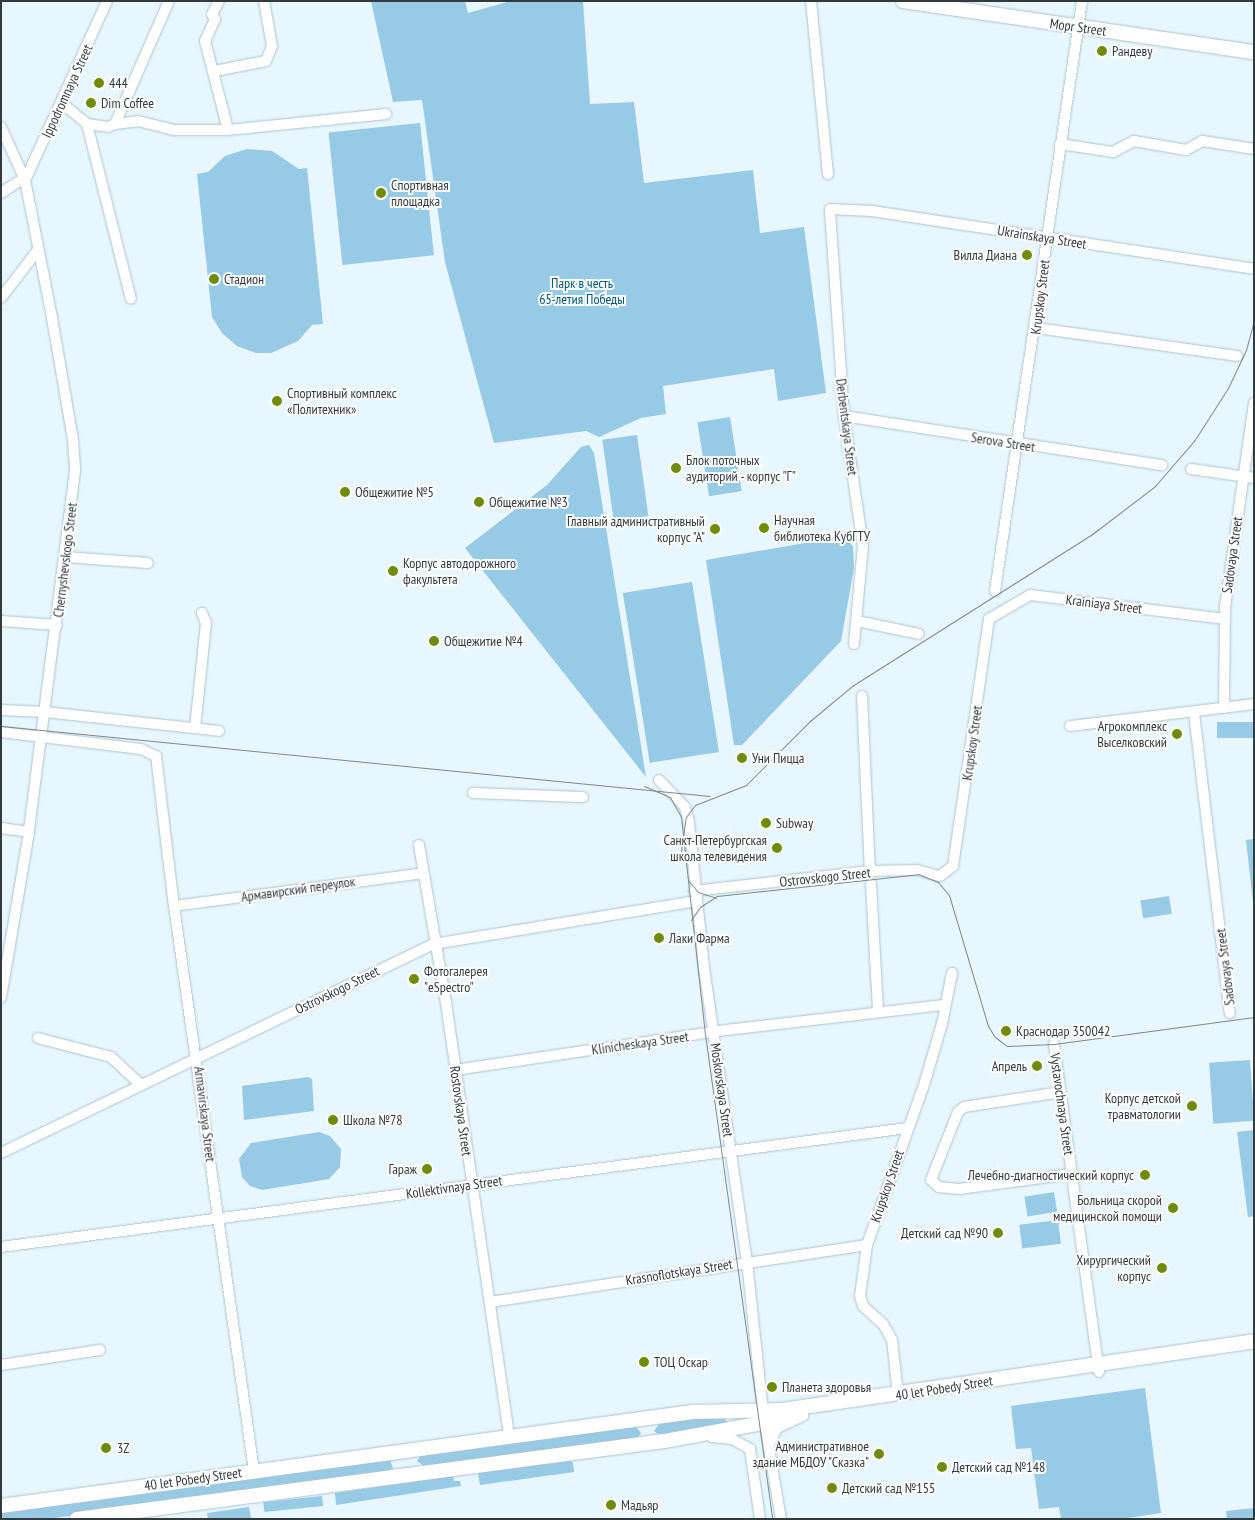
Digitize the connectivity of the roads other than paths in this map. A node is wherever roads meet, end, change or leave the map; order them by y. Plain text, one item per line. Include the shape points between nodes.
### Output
1 (108, 1) edge
2 (169, 1) edge
3 (219, 1) edge
4 (264, 1) edge
5 (811, 1) edge
6 (903, 1) edge
7 (1082, 1) edge
8 (966, 6) edge
9 (1078, 28) junction
10 (1254, 52) edge
11 (215, 71) junction
12 (62, 103) junction
13 (386, 114) dead end
14 (87, 124) junction
15 (115, 124) junction
16 (1, 127) edge
17 (228, 130) junction
18 (1060, 144) junction
19 (1254, 149) edge
20 (828, 174) dead end
21 (24, 180) junction
22 (1, 193) edge
23 (830, 209) joint
24 (1047, 238) junction
25 (38, 250) junction
26 (1254, 269) edge
27 (1, 298) edge
28 (131, 299) dead end
29 (1036, 328) junction
30 (1237, 356) dead end
31 (1254, 403) edge
32 (844, 416) junction
33 (1017, 445) junction
34 (1162, 465) dead end
35 (1191, 469) dead end
36 (1249, 477) edge
37 (65, 557) junction
38 (148, 563) dead end
39 (995, 591) dead end
40 (202, 613) dead end
41 (1226, 619) junction
42 (989, 620) joint
43 (1, 621) edge
44 (857, 621) junction
45 (56, 625) junction
46 (919, 634) dead end
47 (854, 644) dead end
48 (862, 696) dead end
49 (1254, 704) edge
50 (1224, 708) junction
51 (1, 710) edge
52 (45, 712) junction
53 (1194, 713) junction
54 (1070, 726) dead end
55 (195, 728) junction
56 (219, 731) dead end
57 (1, 732) edge
58 (42, 737) junction
59 (659, 780) dead end
60 (472, 793) dead end
61 (583, 797) dead end
62 (1, 828) edge
63 (28, 832) junction
64 (419, 844) dead end
65 (953, 866) joint
66 (870, 871) junction
67 (422, 873) junction
68 (870, 884) dead end
69 (695, 896) junction
70 (174, 906) junction
71 (434, 944) junction
72 (952, 973) dead end
73 (1, 998) edge
74 (944, 1005) junction
75 (878, 1011) junction
76 (1230, 1013) dead end
77 (713, 1032) junction
78 (38, 1038) dead end
79 (1054, 1044) dead end
80 (197, 1058) junction
81 (455, 1070) junction
82 (140, 1084) junction
83 (1060, 1092) junction
84 (907, 1128) junction
85 (730, 1149) junction
86 (1, 1152) edge
87 (1071, 1174) junction
88 (471, 1184) junction
89 (218, 1218) junction
90 (867, 1245) junction
91 (1, 1247) edge
92 (747, 1262) junction
93 (490, 1302) junction
94 (1254, 1341) edge
95 (1254, 1349) edge
96 (100, 1350) dead end
97 (1, 1364) edge
98 (1098, 1368) junction
99 (898, 1395) junction
100 (803, 1416) junction
101 (764, 1417) junction
102 (632, 1421) junction
103 (509, 1437) junction
104 (689, 1438) junction
105 (770, 1444) junction
106 (636, 1445) junction
107 (423, 1449) junction
108 (386, 1454) junction
109 (254, 1471) junction
110 (426, 1472) junction
111 (389, 1477) junction
112 (1, 1506) edge
113 (77, 1519) edge
114 (760, 1519) edge
115 (781, 1519) edge

1 - 12 street, Ippodromnaya Street
2 - 15 street
3 - 11 street via 205,41 209,64
4 - 11 street via 272,46 266,61
5 - 20 street
6 - 8 main road, Mopr Street
7 - 9 street, Krupskoy Street
8 - 9 main road, Mopr Street
9 - 10 main road, Mopr Street
9 - 18 street, Krupskoy Street
11 - 17 street
12 - 14 street
12 - 21 street, Ippodromnaya Street
13 - 17 street
14 - 15 street via 108,127
14 - 28 street
15 - 17 street via 138,121 175,130
16 - 21 street, Chernyshevskogo Street
18 - 19 street via 1113,152 1134,141 1186,150 1202,141
18 - 24 street, Krupskoy Street
21 - 22 street
21 - 25 street, Chernyshevskogo Street
23 - 24 street, Ukrainskaya Street via 872,212
23 - 32 street, Derbentskaya Street
24 - 26 street, Ukrainskaya Street
24 - 29 street, Krupskoy Street
25 - 27 street
25 - 37 street, Chernyshevskogo Street via 74,440 76,471
29 - 30 street
29 - 33 street, Krupskoy Street
31 - 36 street, Sadovaya Street
32 - 33 street, Serova Street
32 - 44 street, Derbentskaya Street via 863,546
33 - 34 street, Serova Street
33 - 39 street, Krupskoy Street
35 - 36 street
36 - 41 street, Sadovaya Street
37 - 38 street
37 - 45 street, Chernyshevskogo Street
40 - 55 street via 206,623
41 - 42 street, Krainiaya Street via 1030,595
41 - 50 street, Sadovaya Street
42 - 65 street, Krupskoy Street
43 - 45 street
44 - 46 street
44 - 47 street, Derbentskaya Street
45 - 52 street, Chernyshevskogo Street
48 - 66 street
49 - 50 street
50 - 53 street
51 - 52 street
52 - 55 street
52 - 58 street, Chernyshevskogo Street
53 - 54 street
53 - 76 street, Sadovaya Street
55 - 56 street
57 - 58 street
58 - 63 street, Chernyshevskogo Street
58 - 70 street, Armavirskaya Street via 142,749 156,756
59 - 69 street, Moskovskaya Street via 670,788 687,815
60 - 61 street
62 - 63 street
63 - 73 street, Chernyshevskogo Street
64 - 67 street, Rostovskaya Street
65 - 66 street, Ostrovskogo Street via 940,876 917,870
66 - 69 street, Ostrovskogo Street
67 - 70 street, Армавирский переулок
67 - 71 street, Rostovskaya Street
68 - 75 street
69 - 71 street, Ostrovskogo Street
69 - 77 street, Moskovskaya Street
70 - 80 street, Armavirskaya Street
71 - 80 street, Ostrovskogo Street
71 - 81 street, Rostovskaya Street
72 - 74 street, Krupskoy Street
74 - 75 street, Klinicheskaya Street
74 - 84 street, Krupskoy Street via 923,1088
75 - 77 street, Klinicheskaya Street
77 - 81 street, Klinicheskaya Street
77 - 85 street, Moskovskaya Street
78 - 82 street via 111,1057
79 - 83 street, Vystavochnaya Street
80 - 82 street, Ostrovskogo Street
80 - 89 street, Armavirskaya Street
81 - 88 street, Rostovskaya Street
82 - 86 street, Ostrovskogo Street
83 - 87 street, Vystavochnaya Street
83 - 87 street via 964,1107 958,1112 931,1180 940,1187 959,1189
84 - 85 street, Kollektivnaya Street
84 - 90 street, Krupskoy Street
85 - 88 street, Kollektivnaya Street
85 - 92 street, Moskovskaya Street
87 - 98 street, Vystavochnaya Street
88 - 89 street, Kollektivnaya Street
88 - 93 street, Rostovskaya Street
89 - 91 street, Kollektivnaya Street
89 - 109 street, Armavirskaya Street
90 - 92 street, Krasnoflotskaya Street
90 - 99 street, Krupskoy Street via 860,1296 863,1306 883,1324 892,1340
92 - 93 street, Krasnoflotskaya Street
92 - 101 street, Moskovskaya Street
93 - 103 street, Rostovskaya Street
94 - 98 main road, 40 let Pobedy Street
95 - 98 main road, 40 let Pobedy Street
96 - 97 street
98 - 99 main road, 40 let Pobedy Street
98 - 100 main road, 40 let Pobedy Street
99 - 101 main road, 40 let Pobedy Street
100 - 101 main road, 40 let Pobedy Street
100 - 105 street via 777,1428
101 - 102 main road, 40 let Pobedy Street via 715,1410
101 - 104 main road, 40 let Pobedy Street
101 - 105 street, Moskovskaya Street
102 - 103 main road, 40 let Pobedy Street
102 - 106 main road via 644,1430
103 - 107 main road, 40 let Pobedy Street
104 - 106 main road, 40 let Pobedy Street
104 - 114 street via 723,1437 750,1449
105 - 115 street
106 - 110 main road, 40 let Pobedy Street
107 - 108 main road, 40 let Pobedy Street
107 - 110 main road via 412,1457 412,1462
108 - 109 main road, 40 let Pobedy Street
108 - 111 main road via 393,1455 400,1463
109 - 112 main road, 40 let Pobedy Street
110 - 111 main road, 40 let Pobedy Street
111 - 113 main road, 40 let Pobedy Street

